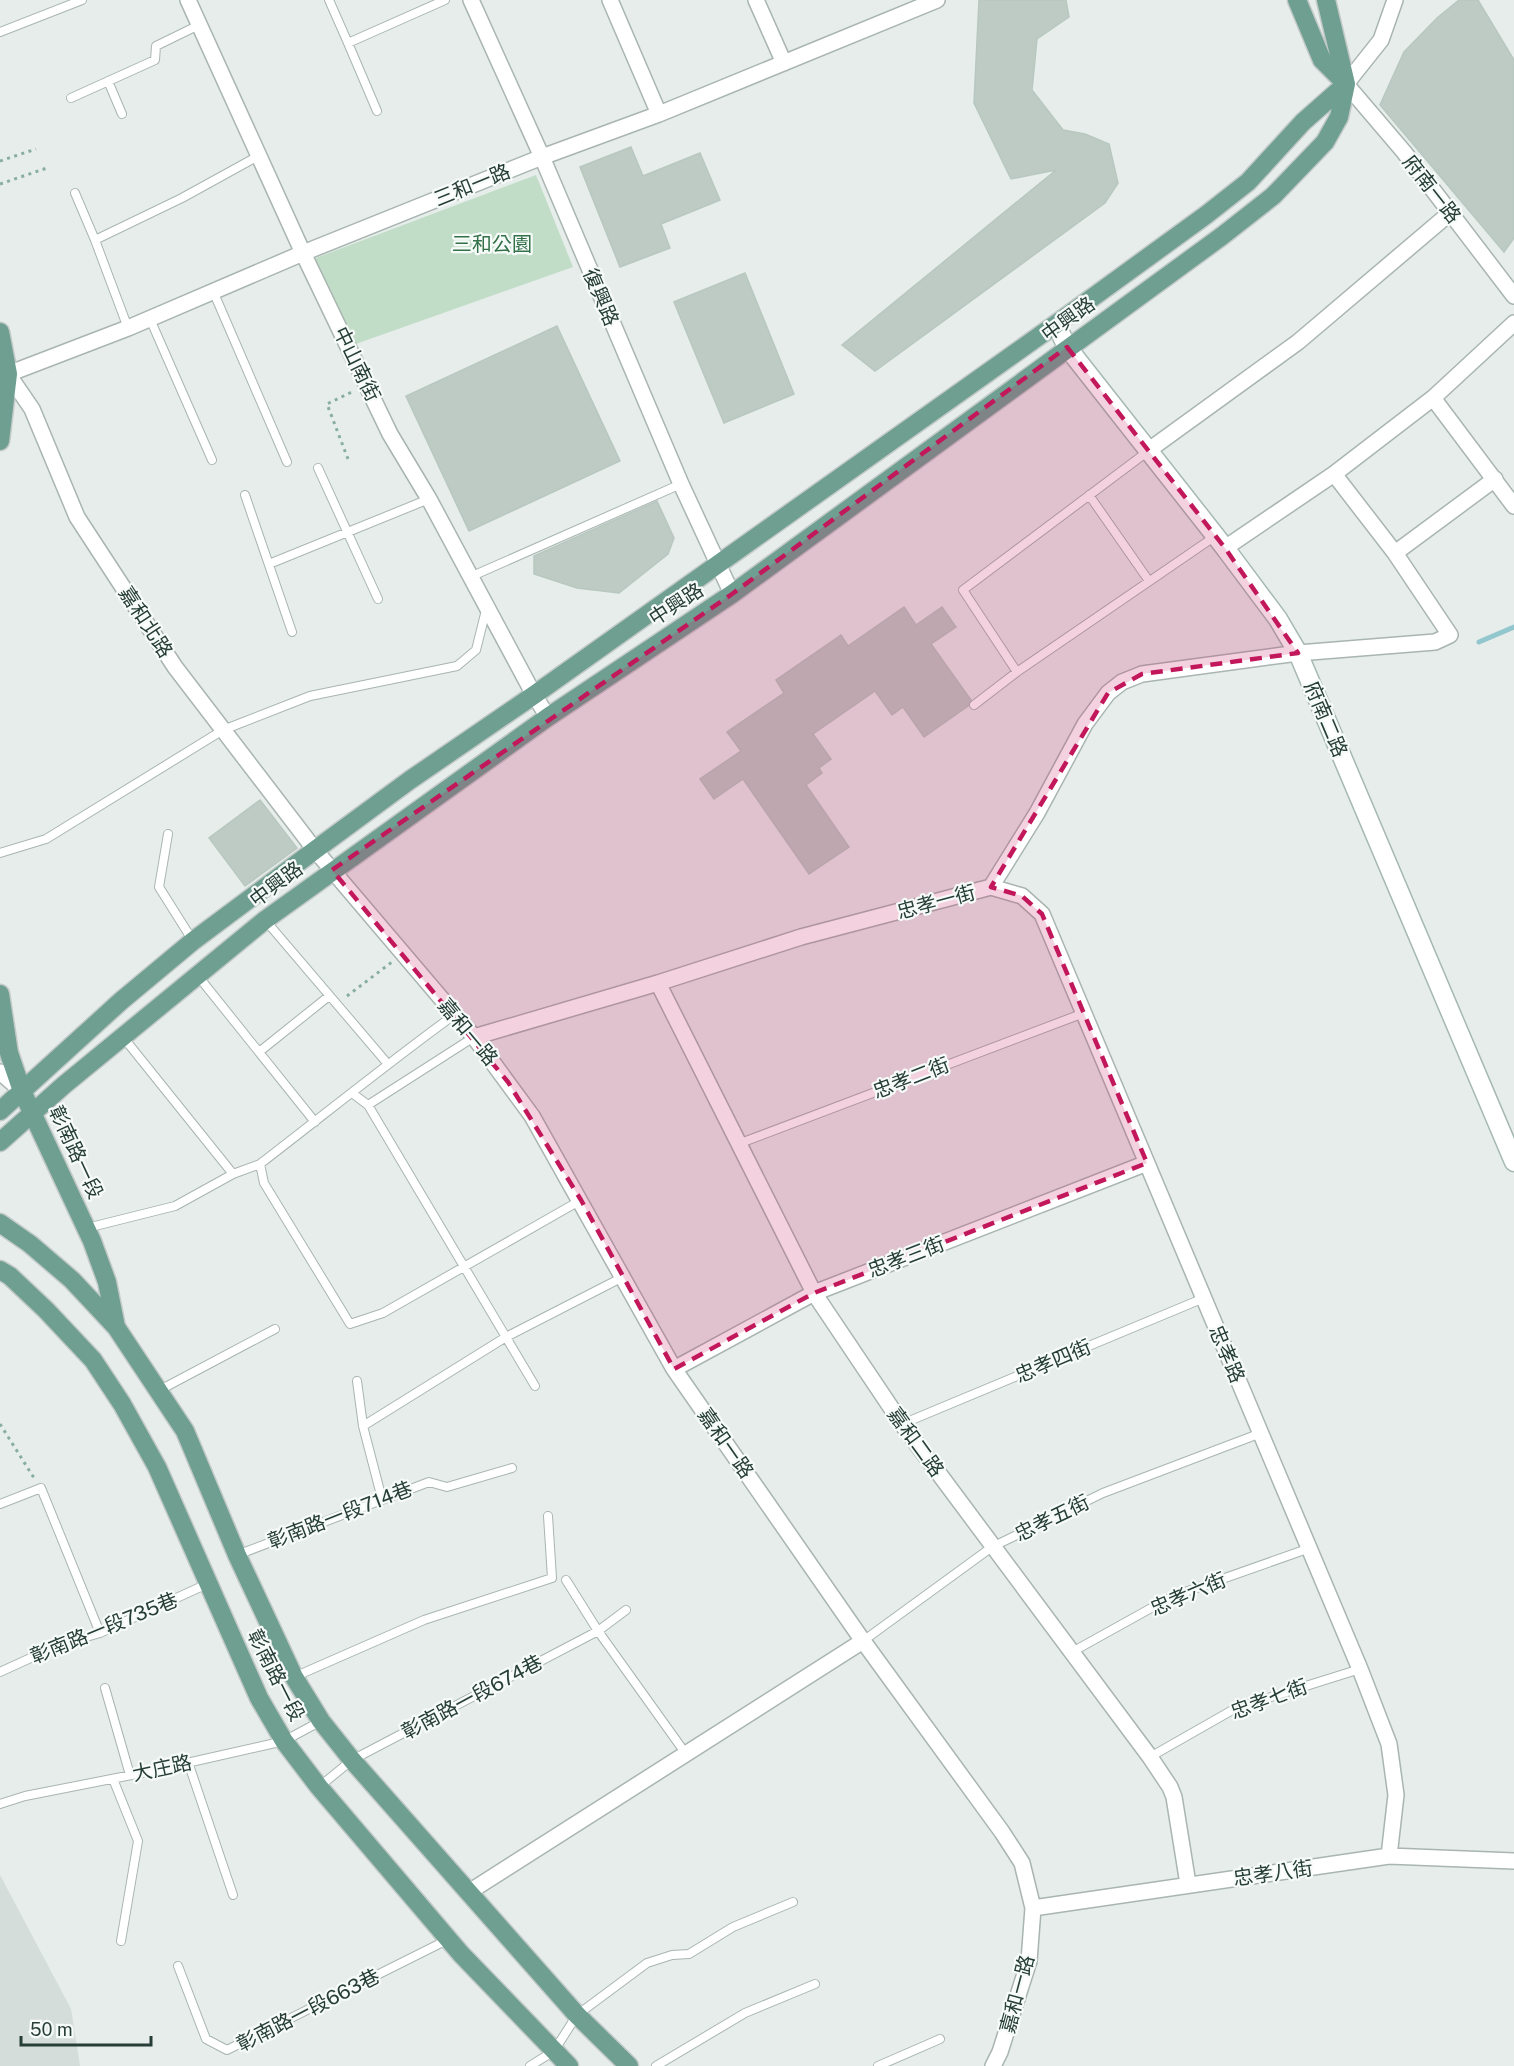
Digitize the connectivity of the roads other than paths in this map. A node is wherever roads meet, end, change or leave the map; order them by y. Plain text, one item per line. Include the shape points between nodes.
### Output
1 (82, 0) edge
2 (188, 0) edge
3 (329, 0) edge
4 (446, 0) edge
5 (471, 0) edge
6 (610, 0) edge
7 (756, 0) edge
8 (937, 0) edge
9 (1297, 0) edge
10 (1326, 0) edge
11 (1395, 0) edge
12 (199, 25) junction
13 (0, 32) edge
14 (348, 44) junction
15 (784, 63) junction
16 (108, 81) junction
17 (1346, 84) junction
18 (71, 98) dead end
19 (377, 111) dead end
20 (122, 114) dead end
21 (659, 114) junction
22 (260, 155) junction
23 (542, 157) junction
24 (75, 193) dead end
25 (1450, 213) junction
26 (1206, 215) junction
27 (1222, 236) junction
28 (94, 240) junction
29 (303, 253) junction
30 (213, 291) junction
31 (1514, 296) edge
32 (150, 319) junction
33 (1514, 323) edge
34 (1056, 324) junction
35 (128, 328) junction
36 (0, 332) edge
37 (1067, 347) junction
38 (4, 375) edge
39 (1433, 398) junction
40 (0, 441) edge
41 (1149, 450) junction
42 (212, 460) dead end
43 (286, 462) dead end
44 (318, 468) dead end
45 (1334, 474) junction
46 (1495, 479) junction
47 (681, 484) junction
48 (245, 495) dead end
49 (1089, 495) junction
50 (429, 499) junction
51 (1514, 506) edge
52 (349, 533) junction
53 (1220, 542) junction
54 (1395, 553) junction
55 (269, 564) junction
56 (718, 565) junction
57 (470, 577) junction
58 (1149, 581) junction
59 (732, 594) junction
60 (378, 599) dead end
61 (487, 607) junction
62 (292, 632) dead end
63 (1298, 653) junction
64 (1017, 672) junction
65 (534, 695) junction
66 (974, 705) dead end
67 (548, 717) junction
68 (223, 730) junction
69 (168, 834) dead end
70 (315, 850) junction
71 (0, 853) edge
72 (332, 870) junction
73 (991, 887) junction
74 (265, 920) junction
75 (193, 941) junction
76 (197, 975) junction
77 (658, 983) junction
78 (0, 994) edge
79 (328, 996) junction
80 (1084, 1013) junction
81 (454, 1015) junction
82 (123, 1037) junction
83 (474, 1037) junction
84 (259, 1053) junction
85 (387, 1063) junction
86 (0, 1072) edge
87 (22, 1091) junction
88 (352, 1094) junction
89 (368, 1105) junction
90 (0, 1111) edge
91 (33, 1112) junction
92 (315, 1122) junction
93 (0, 1142) edge
94 (738, 1144) junction
95 (1514, 1162) edge
96 (1147, 1163) junction
97 (260, 1164) junction
98 (233, 1174) junction
99 (581, 1200) junction
100 (0, 1223) edge
101 (87, 1228) junction
102 (464, 1266) junction
103 (0, 1270) edge
104 (624, 1277) junction
105 (814, 1293) junction
106 (1204, 1298) junction
107 (116, 1327) junction
108 (275, 1329) dead end
109 (506, 1337) junction
110 (674, 1369) junction
111 (357, 1381) dead end
112 (535, 1386) dead end
113 (158, 1391) junction
114 (902, 1424) junction
115 (363, 1426) junction
116 (1261, 1432) junction
117 (512, 1468) dead end
118 (382, 1499) junction
119 (0, 1504) edge
120 (549, 1515) dead end
121 (992, 1547) junction
122 (1310, 1548) junction
123 (237, 1555) junction
124 (566, 1580) dead end
125 (207, 1584) junction
126 (626, 1610) dead end
127 (598, 1631) junction
128 (100, 1633) junction
129 (863, 1641) junction
130 (1072, 1652) junction
131 (1360, 1669) junction
132 (0, 1672) edge
133 (294, 1677) junction
134 (105, 1688) dead end
135 (321, 1720) junction
136 (284, 1741) junction
137 (686, 1754) junction
138 (1150, 1757) junction
139 (352, 1760) junction
140 (188, 1762) junction
141 (130, 1775) junction
142 (113, 1779) junction
143 (319, 1787) junction
144 (0, 1804) edge
145 (1389, 1856) junction
146 (1514, 1861) edge
147 (1188, 1884) junction
148 (469, 1893) junction
149 (233, 1895) dead end
150 (793, 1902) dead end
151 (1033, 1908) junction
152 (449, 1939) junction
153 (121, 1941) dead end
154 (178, 1966) dead end
155 (815, 1984) dead end
156 (577, 2015) junction
157 (940, 2039) dead end
158 (554, 2050) junction
159 (530, 2066) edge
160 (569, 2066) edge
161 (629, 2066) edge
162 (656, 2066) edge
163 (878, 2066) edge
164 (993, 2066) edge

1 - 13 lane
2 - 12 street, 中山南街
3 - 14 lane
4 - 14 lane
5 - 23 street, 復興路
6 - 21 street
7 - 15 street
8 - 15 street, 三和一路
9 - 17 main road via 1322,60
10 - 17 main road, 中興路
11 - 17 street via 1381,40
12 - 16 lane via 156,46 155,60
12 - 22 street, 中山南街
14 - 19 lane
15 - 21 street, 三和一路
16 - 18 lane
16 - 20 lane
17 - 25 street, 府南一路
17 - 26 main road, 中興路 via 1303,122 1248,182
17 - 27 main road, 中興路 via 1339,117 1325,142 1273,196
21 - 23 street, 三和一路
22 - 28 lane
22 - 29 street, 中山南街
23 - 29 street, 三和一路
23 - 47 street, 復興路
24 - 28 lane
25 - 31 street, 府南一路
25 - 41 street via 1298,342
26 - 27 main road
26 - 34 main road, 中興路
27 - 37 main road, 中興路
28 - 35 lane
29 - 30 street, 三和一路
29 - 50 street, 中山南街 via 390,434
30 - 32 street, 三和一路
30 - 43 lane
32 - 35 street, 三和一路
32 - 42 lane
33 - 39 street
34 - 37 street, 府南二路
34 - 56 main road, 中興路
35 - 38 street, 三和一路
36 - 38 main road
37 - 41 street, 府南二路
37 - 59 main road, 中興路
38 - 40 main road
38 - 68 street, 嘉和北路 via 32,409 77,518 175,667
39 - 45 street
39 - 46 street
41 - 49 lane
41 - 53 street, 府南二路
44 - 52 lane
45 - 53 street
45 - 54 street
46 - 51 street
46 - 54 street
47 - 56 street, 復興路
47 - 57 lane
48 - 55 lane
49 - 58 lane
49 - 64 lane via 963,590
50 - 52 lane
50 - 57 street, 中山南街
52 - 55 lane
52 - 60 lane
53 - 58 lane
53 - 63 street, 府南二路 via 1278,619
54 - 63 street, 忠孝一街 via 1450,635 1435,642
55 - 62 lane
56 - 59 street, 復興路
56 - 65 main road, 中興路
57 - 61 street, 中山南街
58 - 64 lane
59 - 67 main road, 中興路
61 - 65 street, 中山南街
61 - 68 lane via 476,650 457,666 309,696
63 - 73 street, 忠孝一街 via 1142,674 1122,682 1108,693 1085,724
63 - 95 street, 府南二路
64 - 66 lane
65 - 67 street, 中山南街
65 - 70 main road, 中興路
67 - 72 main road, 中興路
68 - 70 street, 嘉和北路
68 - 71 lane via 46,839
69 - 75 lane via 159,887
70 - 72 street, 嘉和一路
70 - 75 main road, 中興路
72 - 74 main road, 中興路
72 - 81 street, 嘉和一路
73 - 77 street, 忠孝一街 via 801,937
73 - 80 street, 忠孝路 via 1022,896 1042,914
74 - 76 main road, 中興路
74 - 79 lane
75 - 87 main road, 中興路
76 - 82 main road, 中興路
76 - 84 lane
77 - 83 street, 忠孝一街
77 - 94 street, 嘉和二路
78 - 87 main road, 彰南路一段 via 9,1053
79 - 84 lane
79 - 85 lane
80 - 94 lane, 忠孝二街
80 - 96 street, 忠孝路
81 - 83 street, 嘉和一路
81 - 85 lane
82 - 91 main road, 中興路
82 - 98 lane
83 - 89 lane
83 - 99 street, 嘉和一路 via 532,1116
84 - 92 lane
85 - 88 lane
86 - 87 street
87 - 90 main road, 中興路
87 - 91 main road, 彰南路一段
88 - 89 lane
88 - 92 lane
89 - 102 lane
91 - 93 main road, 中興路
91 - 101 main road, 彰南路一段
92 - 97 lane
94 - 105 street, 嘉和二路
96 - 105 street, 忠孝三街
96 - 106 street, 忠孝路
97 - 98 lane
97 - 102 lane via 264,1183 350,1324 383,1313
98 - 101 lane via 175,1206
99 - 102 lane
99 - 104 street, 嘉和一路
100 - 107 main road, 彰南路一段 via 72,1280
101 - 107 main road, 彰南路一段 via 107,1282
102 - 109 lane
103 - 125 main road, 彰南路一段 via 46,1310 93,1360 157,1467
104 - 109 lane
104 - 110 street, 嘉和一路
105 - 110 street, 忠孝三街
105 - 114 street, 嘉和二路
106 - 114 lane, 忠孝四街
106 - 116 street, 忠孝路
107 - 113 main road, 彰南路一段
108 - 113 lane
109 - 112 lane
109 - 115 lane
110 - 129 street, 嘉和一路
111 - 115 lane
113 - 123 main road, 彰南路一段 via 185,1431
114 - 121 street, 嘉和二路
115 - 118 lane
116 - 121 lane, 忠孝五街 via 1103,1493
116 - 122 street, 忠孝路
117 - 118 lane, 彰南路一段714巷 via 447,1487 429,1482
118 - 123 lane, 彰南路一段714巷
119 - 128 lane via 41,1488
120 - 133 lane via 552,1578 424,1620
121 - 129 lane, 忠孝五街
121 - 130 street, 嘉和二路
122 - 130 lane, 忠孝六街 via 1171,1597
122 - 131 street, 忠孝路
123 - 133 main road, 彰南路一段
124 - 127 lane
125 - 128 lane, 彰南路一段735巷
125 - 136 main road, 彰南路一段 via 259,1698
126 - 127 lane, 彰南路一段674巷
127 - 137 lane
127 - 139 lane, 彰南路一段674巷
128 - 132 lane, 彰南路一段735巷 via 59,1645
129 - 137 street
129 - 151 street, 嘉和一路 via 1022,1863
130 - 138 street, 嘉和二路
131 - 138 lane, 忠孝七街 via 1236,1708
131 - 145 street, 忠孝路 via 1389,1744 1396,1795
133 - 135 main road, 彰南路一段
134 - 141 lane
135 - 136 lane, 大庄路
135 - 139 main road, 彰南路一段
136 - 140 lane, 大庄路
136 - 143 main road, 彰南路一段
137 - 148 street
138 - 147 street, 嘉和二路 via 1174,1797
139 - 143 lane, 彰南路一段674巷
139 - 148 main road, 彰南路一段
140 - 141 lane, 大庄路
140 - 149 lane
141 - 142 lane, 大庄路
142 - 144 lane, 大庄路
142 - 153 lane via 138,1841
143 - 152 main road, 彰南路一段
145 - 146 street, 忠孝八街
145 - 147 street, 忠孝八街
147 - 151 street, 忠孝八街
148 - 156 main road, 彰南路一段
150 - 156 lane via 733,1927 689,1954 672,1954 647,1963
151 - 164 street, 嘉和一路 via 1029,1961
152 - 154 lane, 彰南路一段663巷 via 227,2050 206,2039
152 - 158 main road, 彰南路一段
155 - 162 lane via 745,2013
156 - 158 lane
156 - 161 main road, 彰南路一段
157 - 163 lane
158 - 159 lane
158 - 160 main road, 彰南路一段

